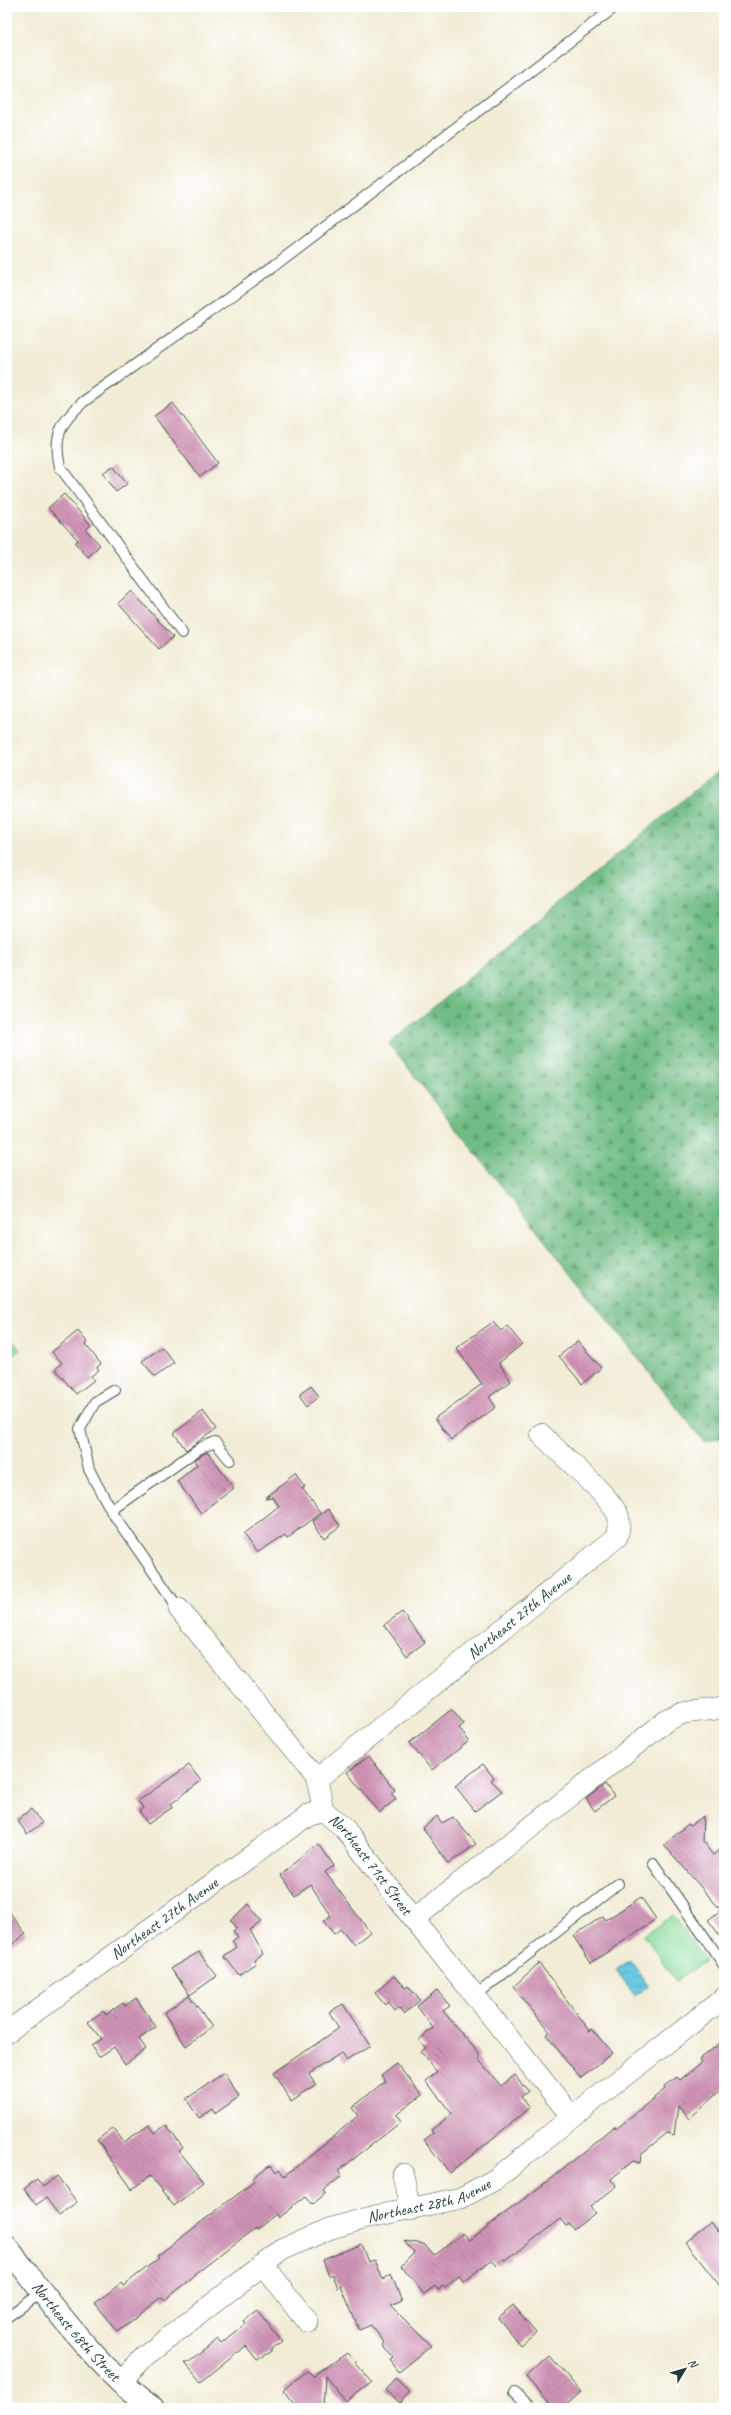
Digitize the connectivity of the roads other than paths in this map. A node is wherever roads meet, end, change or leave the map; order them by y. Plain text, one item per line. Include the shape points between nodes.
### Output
1 (615, 7) edge
2 (182, 633) dead end
3 (115, 1390) dead end
4 (541, 1434) dead end
5 (230, 1460) dead end
6 (112, 1511) junction
7 (179, 1609) joint
8 (724, 1708) edge
9 (316, 1779) junction
10 (324, 1810) junction
11 (653, 1863) dead end
12 (618, 1884) dead end
13 (414, 1919) junction
14 (724, 1965) edge
15 (476, 1995) junction
16 (724, 1998) edge
17 (7, 2032) edge
18 (572, 2117) junction
19 (403, 2174) dead end
20 (410, 2210) junction
21 (7, 2247) edge
22 (263, 2265) junction
23 (42, 2292) junction
24 (7, 2317) edge
25 (308, 2322) dead end
26 (121, 2382) junction
27 (515, 2393) dead end
28 (153, 2408) edge
29 (530, 2408) edge

1 - 2 lane via 275,265 83,402 60,428 56,449 60,467
3 - 6 lane via 95,1402 80,1429 89,1469
4 - 9 street, Northeast 27th Avenue via 604,1497 617,1514 620,1527 617,1537
5 - 6 lane via 215,1442 200,1448
6 - 7 lane
7 - 9 street, Northeast 71st Street
8 - 13 street via 682,1713 666,1721
9 - 10 street, Northeast 71st Street
10 - 13 street, Northeast 71st Street via 345,1829
10 - 17 street, Northeast 27th Avenue via 308,1815
11 - 14 lane
12 - 15 lane
13 - 15 street, Northeast 71st Street
15 - 18 street, Northeast 71st Street
16 - 18 street, Northeast 28th Avenue
18 - 20 street, Northeast 28th Avenue via 496,2179 461,2198
19 - 20 street
20 - 22 street, Northeast 28th Avenue via 370,2217 329,2229 282,2250
21 - 23 street, Northeast 68th Street
22 - 25 street
22 - 26 street, Northeast 28th Avenue via 145,2356
23 - 24 lane
23 - 26 street, Northeast 68th Street
26 - 28 street, Northeast 68th Street
27 - 29 lane

